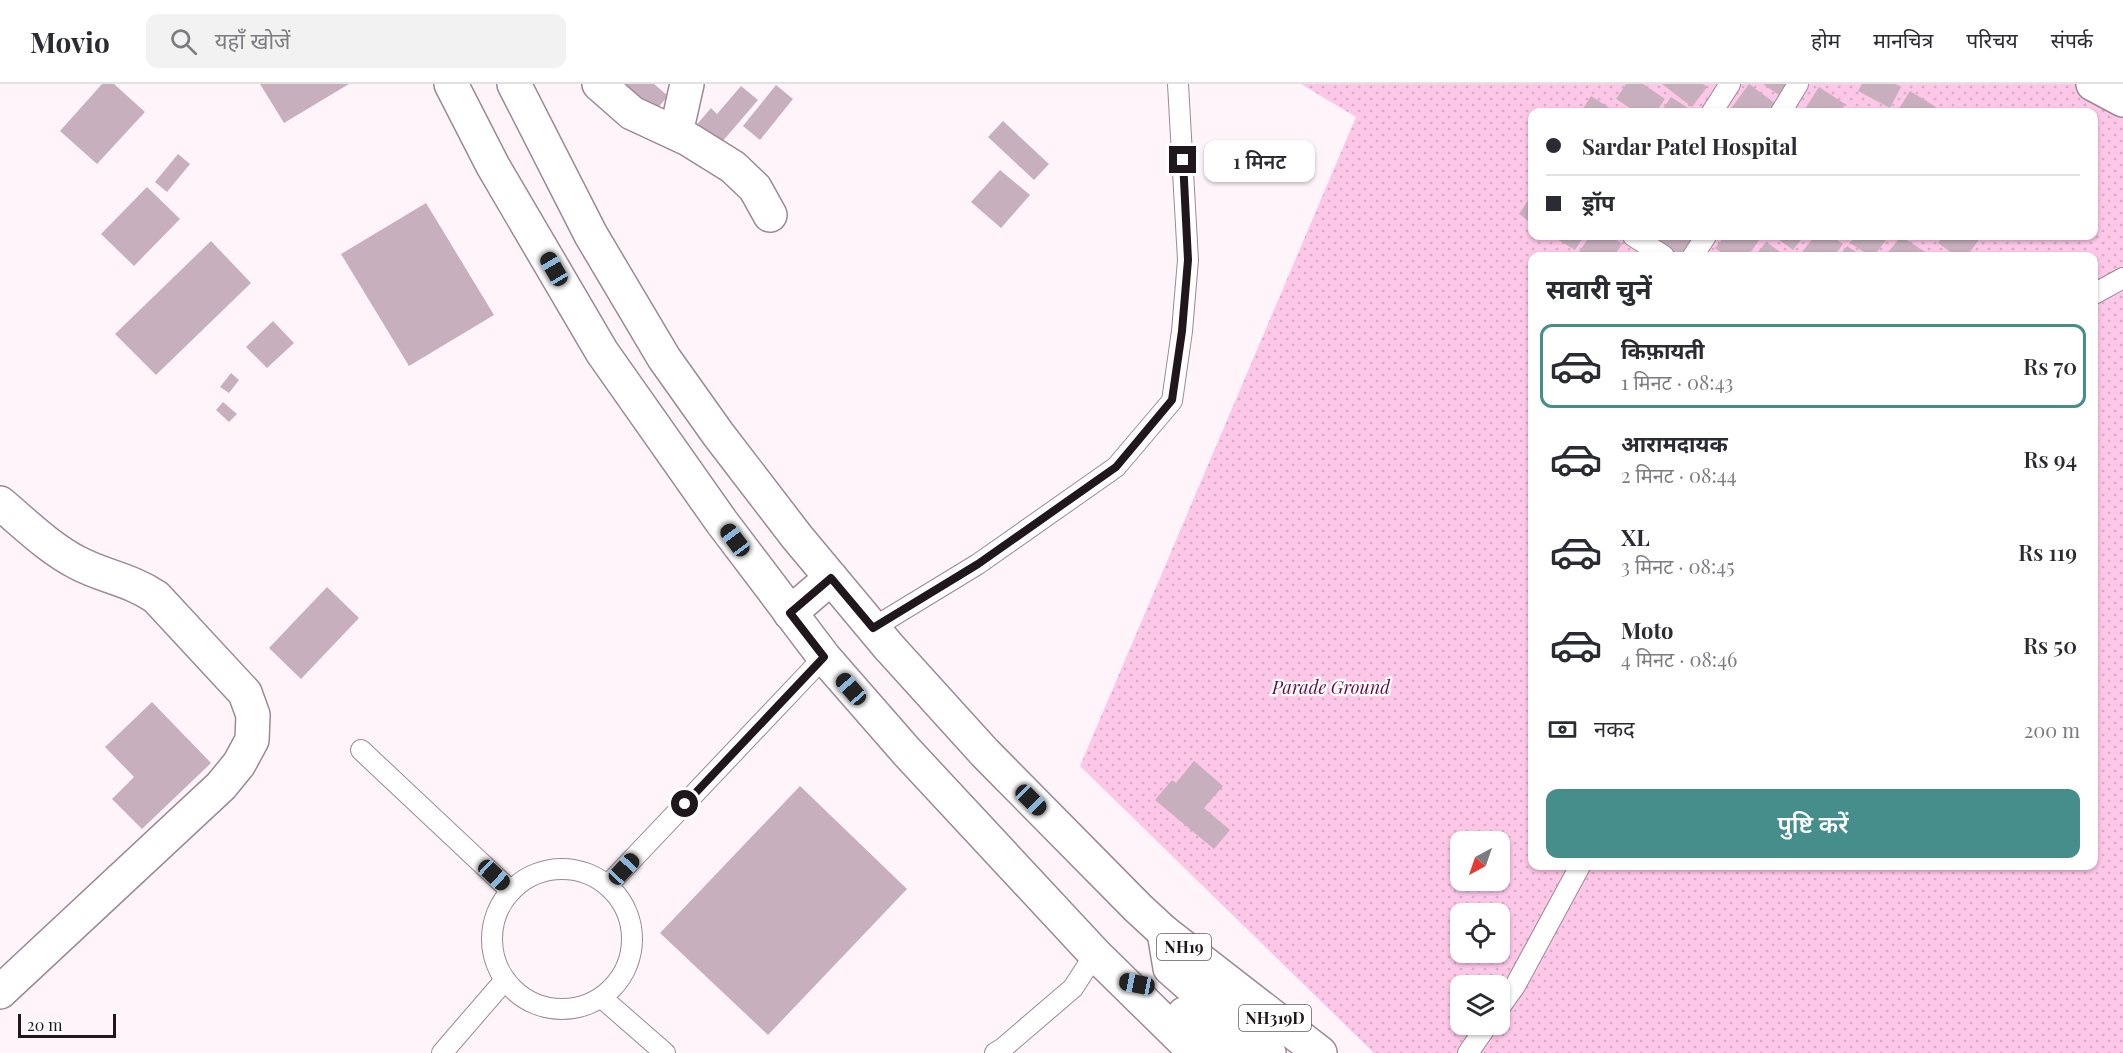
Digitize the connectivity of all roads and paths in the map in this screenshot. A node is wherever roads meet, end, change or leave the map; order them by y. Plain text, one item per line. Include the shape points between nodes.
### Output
1 (451, 84) edge
2 (514, 84) edge
3 (599, 84) edge
4 (687, 84) edge
5 (1178, 84) edge
6 (1730, 84) edge
7 (1798, 84) edge
8 (2093, 84) edge
9 (2123, 99) edge
10 (1715, 108) edge
11 (1783, 108) edge
12 (676, 133) junction
13 (770, 214) dead end
14 (1639, 240) edge
15 (1658, 252) edge
16 (2123, 278) edge
17 (2098, 292) edge
18 (0, 503) edge
19 (831, 578) junction
20 (790, 613) junction
21 (873, 628) junction
22 (824, 657) junction
23 (361, 750) dead end
24 (1578, 870) edge
25 (608, 885) junction
26 (511, 891) junction
27 (1164, 932) junction
28 (1095, 954) junction
29 (1161, 977) junction
30 (505, 980) junction
31 (1121, 981) junction
32 (1231, 984) joint
33 (0, 992) edge
34 (1510, 993) edge
35 (602, 998) junction
36 (1480, 1035) edge
37 (442, 1053) edge
38 (665, 1053) edge
39 (995, 1053) edge
40 (1196, 1053) edge
41 (1227, 1053) edge
42 (1269, 1053) edge
43 (1320, 1053) edge
44 (1468, 1053) edge

1 - 20 main road via 493,166 602,352
2 - 19 main road via 591,235 664,358
3 - 12 main road via 632,113
4 - 12 main road
5 - 21 lane via 1188,260 1172,400 1116,467 978,564
6 - 10 lane
7 - 11 lane
8 - 9 main road
12 - 13 main road via 733,167 755,188
14 - 15 lane
16 - 17 lane
18 - 33 main road via 79,564 139,585 156,597 245,693 253,715 252,740 221,786
19 - 20 main road
19 - 21 main road
20 - 22 main road
21 - 27 main road, NH19 via 985,753
22 - 25 lane
22 - 28 main road
23 - 26 lane
24 - 34 lane
25 - 26 lane via 589,873 567,868 524,879
25 - 35 lane via 631,922 633,943 629,964 618,983
26 - 30 lane via 496,915 492,937 495,960
27 - 29 main road
27 - 32 main road, NH19
28 - 31 main road
28 - 39 lane via 1073,988
29 - 31 main road
29 - 41 main road
29 - 42 main road
30 - 35 lane via 520,996 540,1006 561,1010 582,1007
30 - 37 lane
31 - 40 main road
32 - 43 main road, NH319D
35 - 38 lane
36 - 44 lane

